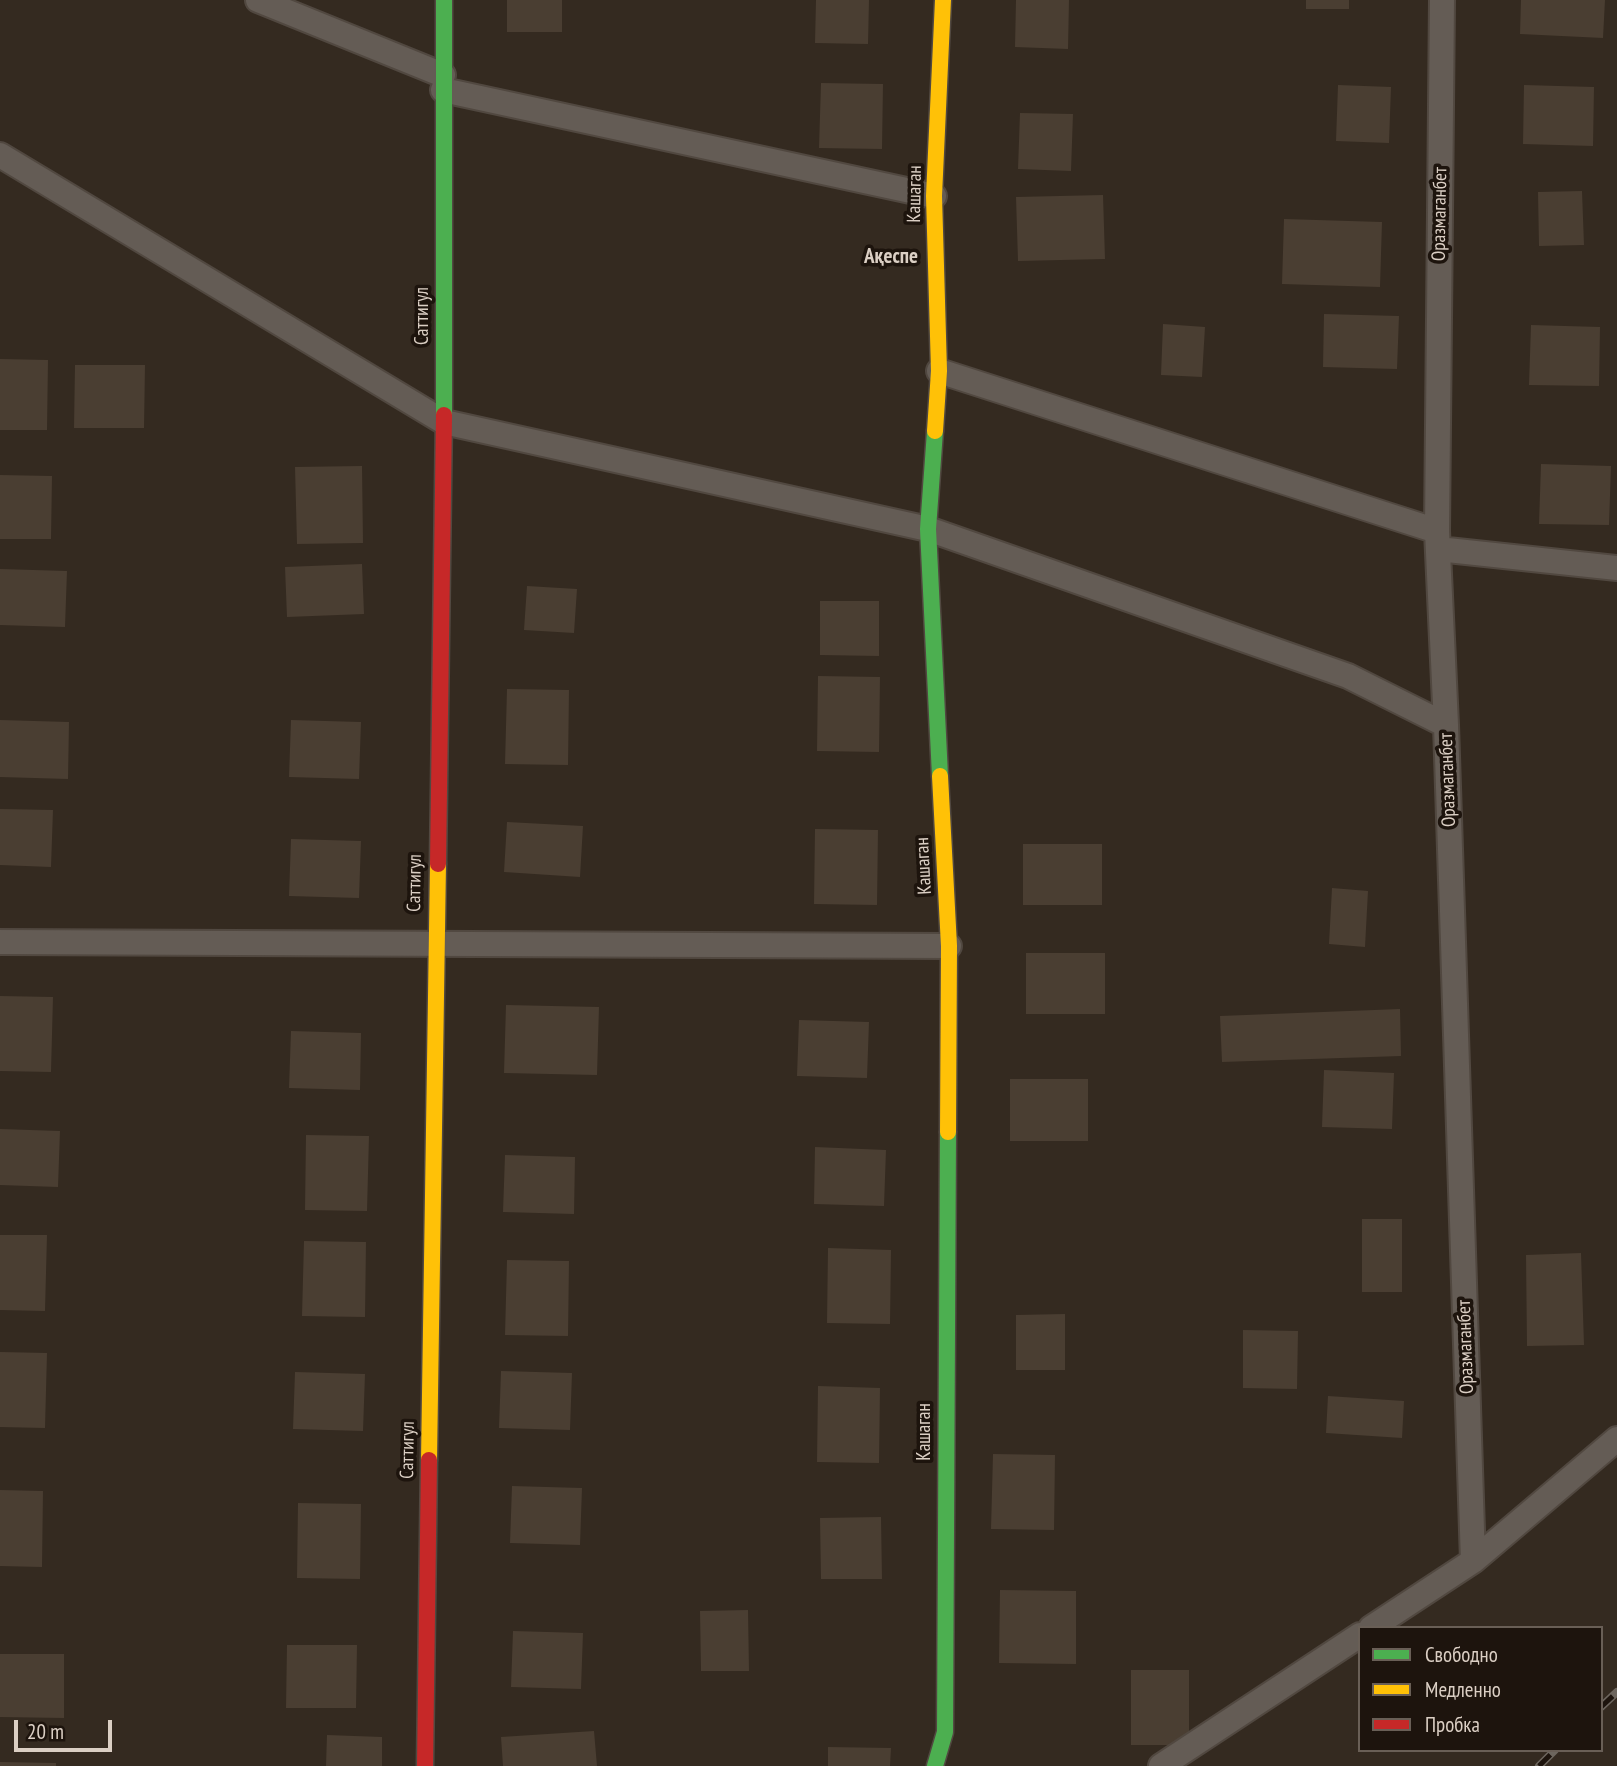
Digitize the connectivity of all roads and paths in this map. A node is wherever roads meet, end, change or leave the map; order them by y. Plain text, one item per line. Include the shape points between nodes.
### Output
1 (258, 0) edge
2 (444, 0) edge
3 (943, 0) edge
4 (1442, 0) edge
5 (443, 83) junction
6 (0, 155) edge
7 (934, 196) junction
8 (939, 370) junction
9 (444, 422) junction
10 (928, 529) junction
11 (1438, 540) junction
12 (1617, 568) edge
13 (1446, 725) junction
14 (0, 942) edge
15 (435, 944) junction
16 (949, 946) junction
17 (1617, 1439) edge
18 (1473, 1561) junction
19 (1374, 1626) edge
20 (1358, 1636) edge
21 (425, 1766) edge
22 (935, 1766) edge
23 (1161, 1766) edge

1 - 5 street
2 - 5 street, Саттигул
3 - 7 street, Кашаган
4 - 11 street, Оразмаганбет
5 - 7 street
5 - 9 street, Саттигул
6 - 9 street
7 - 8 street, Кашаган
8 - 10 street, Кашаган
8 - 11 street
9 - 10 street
9 - 15 street, Саттигул
10 - 13 street via 1348,676
10 - 16 street, Кашаган
11 - 12 street
11 - 13 street, Оразмаганбет
13 - 18 street, Оразмаганбет
14 - 15 street
15 - 16 street
15 - 21 street, Саттигул
16 - 22 street, Кашаган via 945,1732
17 - 18 street
18 - 19 street
20 - 23 street

